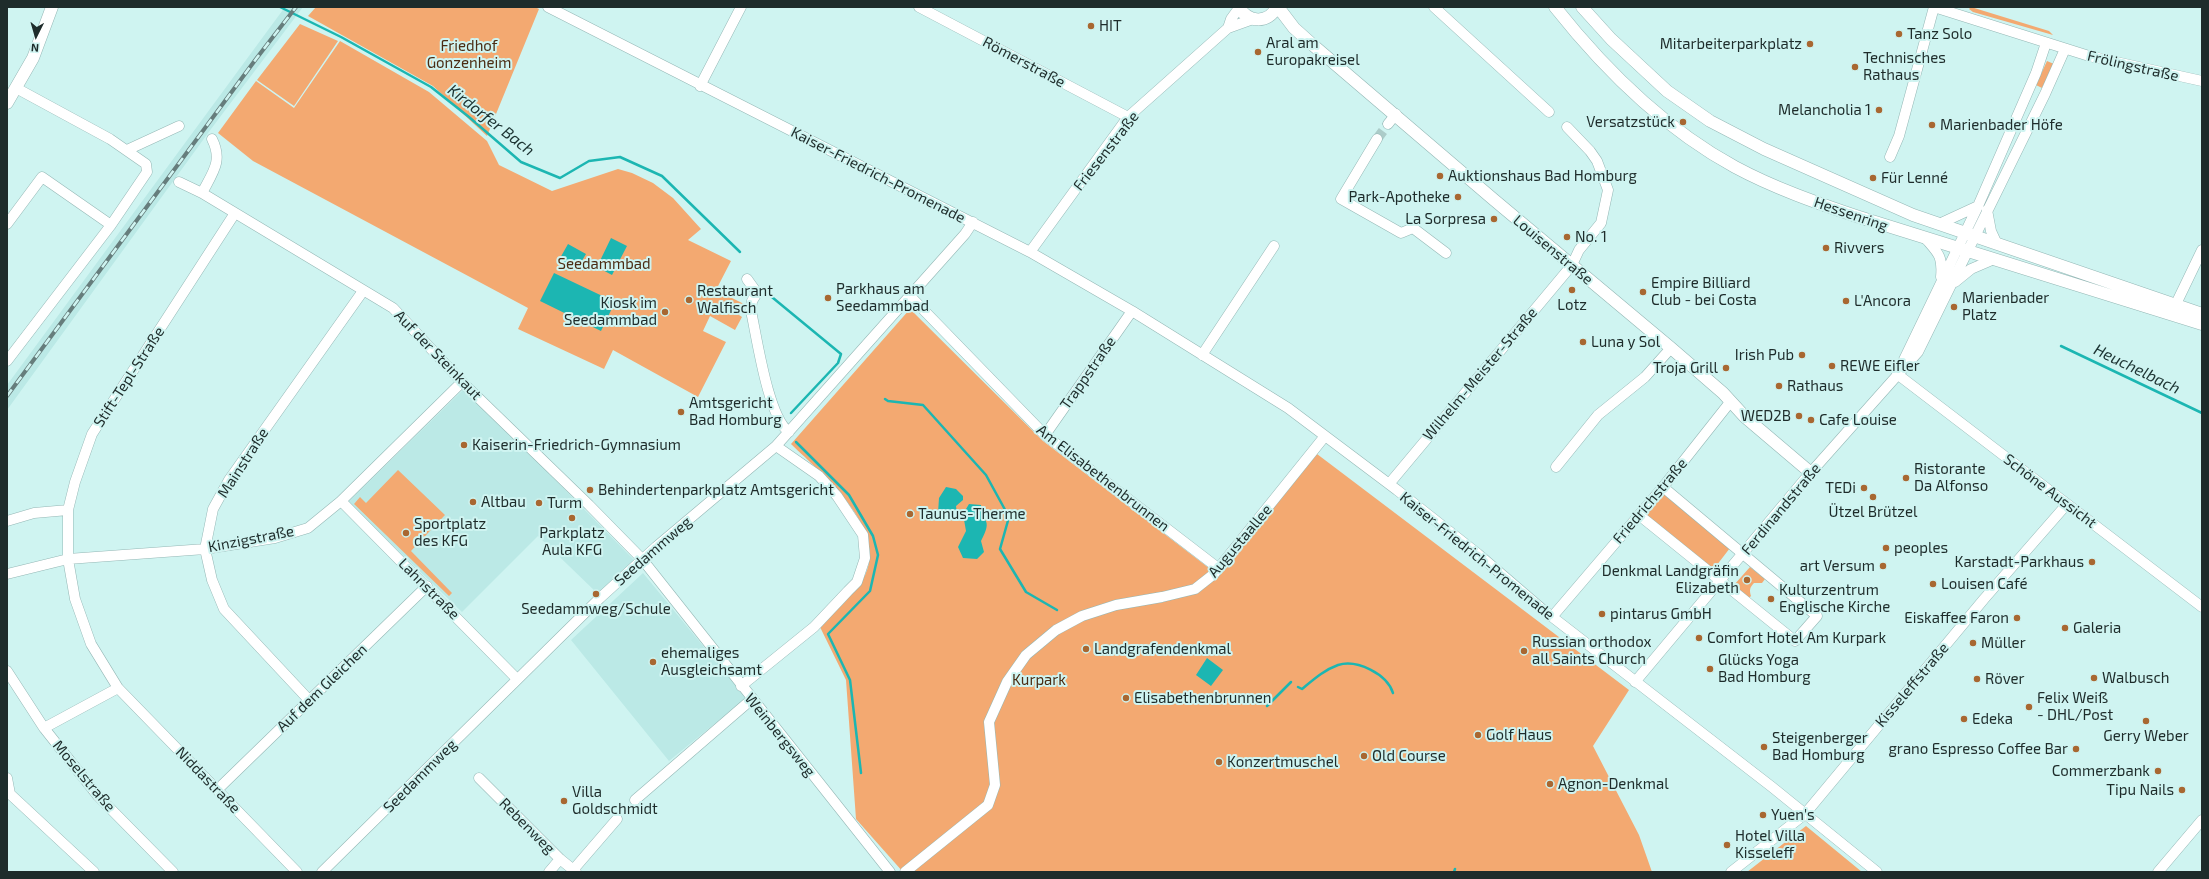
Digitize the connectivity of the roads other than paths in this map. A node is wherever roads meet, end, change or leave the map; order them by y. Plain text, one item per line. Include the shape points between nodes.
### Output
1 (52, 7) edge
2 (548, 7) edge
3 (741, 7) edge
4 (919, 7) edge
5 (1239, 7) edge
6 (1277, 7) edge
7 (1434, 7) edge
8 (1555, 7) edge
9 (1582, 7) edge
10 (1934, 7) edge
11 (1258, 19) junction
12 (1228, 28) junction
13 (1294, 28) junction
14 (2046, 43) junction
15 (2065, 49) junction
16 (1647, 74) junction
17 (2202, 81) edge
18 (700, 86) junction
19 (16, 88) junction
20 (2030, 89) junction
21 (1633, 92) junction
22 (2045, 94) junction
23 (7, 103) edge
24 (1549, 112) dead end
25 (1128, 117) junction
26 (179, 126) dead end
27 (1567, 127) dead end
28 (212, 139) dead end
29 (1377, 139) tunnel mouth
30 (127, 150) junction
31 (1890, 157) dead end
32 (180, 182) dead end
33 (202, 193) junction
34 (1983, 208) junction
35 (235, 213) junction
36 (973, 222) junction
37 (7, 224) edge
38 (1939, 224) junction
39 (111, 225) junction
40 (1970, 234) junction
41 (1926, 238) junction
42 (1997, 244) junction
43 (1274, 246) dead end
44 (1962, 250) junction
45 (2202, 250) edge
46 (1030, 252) junction
47 (1446, 253) dead end
48 (1992, 260) junction
49 (1572, 265) junction
50 (747, 279) dead end
51 (1941, 282) junction
52 (1952, 284) junction
53 (363, 291) junction
54 (910, 296) junction
55 (2175, 306) junction
56 (1132, 311) junction
57 (2202, 314) edge
58 (2202, 324) edge
59 (1671, 348) junction
60 (1202, 355) junction
61 (7, 361) edge
62 (1897, 374) junction
63 (462, 382) junction
64 (1731, 401) junction
65 (789, 432) junction
66 (1045, 435) junction
67 (1325, 436) junction
68 (776, 446) junction
69 (1556, 467) dead end
70 (1811, 473) junction
71 (1389, 484) junction
72 (1663, 487) junction
73 (341, 501) junction
74 (2067, 504) junction
75 (68, 510) junction
76 (1639, 515) junction
77 (7, 521) edge
78 (205, 549) junction
79 (1743, 554) junction
80 (68, 559) junction
81 (642, 559) junction
82 (1218, 568) junction
83 (7, 574) edge
84 (1720, 582) junction
85 (427, 586) junction
86 (2202, 607) edge
87 (1552, 617) junction
88 (7, 671) edge
89 (517, 679) junction
90 (1635, 682) junction
91 (741, 686) junction
92 (118, 688) junction
93 (752, 699) junction
94 (309, 700) junction
95 (44, 728) junction
96 (7, 778) edge
97 (479, 778) dead end
98 (217, 790) junction
99 (635, 800) dead end
100 (1805, 814) junction
101 (617, 819) dead end
102 (2202, 820) edge
103 (560, 859) junction
104 (574, 871) edge
105 (94, 872) edge
106 (173, 872) edge
107 (297, 872) edge
108 (322, 872) edge
109 (549, 872) edge
110 (890, 872) edge
111 (905, 872) edge
112 (1731, 872) edge
113 (1877, 872) edge
114 (2158, 872) edge

1 - 19 street via 33,58
2 - 18 street, Kaiser-Friedrich-Promenade
3 - 18 street
4 - 25 street, Römerstraße
5 - 11 street via 1242,13
5 - 12 street, Friesenstraße
6 - 11 street via 1269,17
6 - 13 street, Louisenstraße
7 - 24 street
8 - 21 street, Hessenring via 1586,45
9 - 16 street, Hessenring
10 - 14 street, Frölingstraße
10 - 31 street via 1899,136
11 - 12 street, Friesenstraße
11 - 13 street, Louisenstraße
12 - 25 street, Friesenstraße
13 - 49 street, Louisenstraße via 1392,119
14 - 15 street, Frölingstraße
14 - 20 street
15 - 17 street, Frölingstraße
15 - 22 street
16 - 21 street via 1639,78
16 - 38 street, Hessenring via 1690,108 1752,143 1884,203
18 - 36 street, Kaiser-Friedrich-Promenade
19 - 23 street
19 - 30 street
20 - 22 street
20 - 34 street
21 - 41 street, Hessenring via 1695,142 1749,174 1825,206
22 - 34 street
25 - 46 street, Friesenstraße
26 - 30 street
27 - 49 street, Wilhelm-Meister-Straße via 1597,161 1608,190 1601,223 1579,250
28 - 33 street via 217,149 218,162
29 - 47 street via 1341,199 1400,233 1413,228
30 - 39 street via 146,164 148,172
32 - 33 street, Auf der Steinkaut
33 - 35 street, Auf der Steinkaut
34 - 38 street
34 - 40 street
34 - 42 street
35 - 53 street, Auf der Steinkaut
35 - 75 street, Stift-Tepl-Straße via 92,434
36 - 46 street, Kaiser-Friedrich-Promenade
36 - 54 street, Seedammweg
37 - 39 street via 42,177
38 - 40 street, Hessenring
39 - 61 street
40 - 42 street, Hessenring
40 - 44 street
41 - 44 street, Hessenring
41 - 51 street via 1941,256
42 - 55 street, Hessenring
43 - 60 street
44 - 48 street, Hessenring
44 - 51 street
44 - 52 street
45 - 55 street
46 - 56 street, Kaiser-Friedrich-Promenade
48 - 52 street via 1971,269
48 - 58 street, Hessenring
49 - 59 street, Louisenstraße
49 - 71 street, Wilhelm-Meister-Straße
50 - 65 street via 757,293 752,301 751,311 768,388 782,428
51 - 62 street
52 - 62 street via 1918,352
53 - 63 street, Auf der Steinkaut via 393,308
53 - 78 street, Mainstraße via 229,480 213,509
54 - 65 street, Seedammweg
54 - 66 street, Am Elisabethenbrunnen
55 - 57 street, Hessenring
56 - 60 street, Kaiser-Friedrich-Promenade
56 - 66 street, Trappstraße
59 - 64 street, Louisenstraße
59 - 69 street via 1645,377 1598,415
60 - 67 street, Kaiser-Friedrich-Promenade via 1288,408
62 - 70 street, Ferdinandstraße
62 - 74 street, Schöne Aussicht
63 - 73 street, Kinzigstraße
63 - 81 street, Auf der Steinkaut
64 - 70 street, Louisenstraße via 1745,417
64 - 72 street, Friedrichstraße
65 - 68 street, Seedammweg
66 - 82 street, Am Elisabethenbrunnen
67 - 71 street, Kaiser-Friedrich-Promenade
67 - 82 street, Augustaallee
68 - 81 street, Seedammweg
68 - 91 street via 819,476 837,496 863,535 865,558 857,582 848,592 814,627
70 - 79 street, Ferdinandstraße
71 - 87 street, Kaiser-Friedrich-Promenade via 1478,554
72 - 76 street, Friedrichstraße
72 - 79 street
73 - 78 street, Kinzigstraße via 308,528 275,538
73 - 85 street, Lahnstraße
74 - 86 street, Schöne Aussicht
74 - 100 street, Kisseleffstraße via 1981,602
75 - 77 street via 34,512
75 - 80 street, Stift-Tepl-Straße
76 - 84 street
76 - 87 street, Friedrichstraße
78 - 80 street, Kinzigstraße
78 - 94 street, Mainstraße via 212,580 224,609
79 - 84 street, Ferdinandstraße
79 - 84 street via 1817,616 1795,641
80 - 83 street, Kinzigstraße
80 - 92 street, Niddastraße via 75,599 91,644
81 - 89 street, Seedammweg
81 - 91 street, Weinbergsweg
82 - 111 street, Augustaallee via 1195,589 1116,605 1082,616 1056,630 1026,655 1006,682 989,722 995,785 988,805
84 - 90 street, Ferdinandstraße
85 - 89 street, Lahnstraße
85 - 94 street, Auf dem Gleichen
87 - 90 street, Kaiser-Friedrich-Promenade
88 - 95 street, Moselstraße
89 - 108 street, Seedammweg
90 - 100 street, Kaiser-Friedrich-Promenade
91 - 93 street, Weinbergsweg
92 - 95 street
92 - 98 street, Niddastraße
93 - 99 street
93 - 110 street, Weinbergsweg
94 - 98 street, Auf dem Gleichen
95 - 106 street, Moselstraße via 98,796
96 - 105 street via 10,794
97 - 103 street, Rebenweg
98 - 107 street, Niddastraße
100 - 112 street, Kisseleffstraße
100 - 113 street, Kaiser-Friedrich-Promenade
101 - 104 street
102 - 114 street
103 - 104 street, Rebenweg
103 - 109 street

